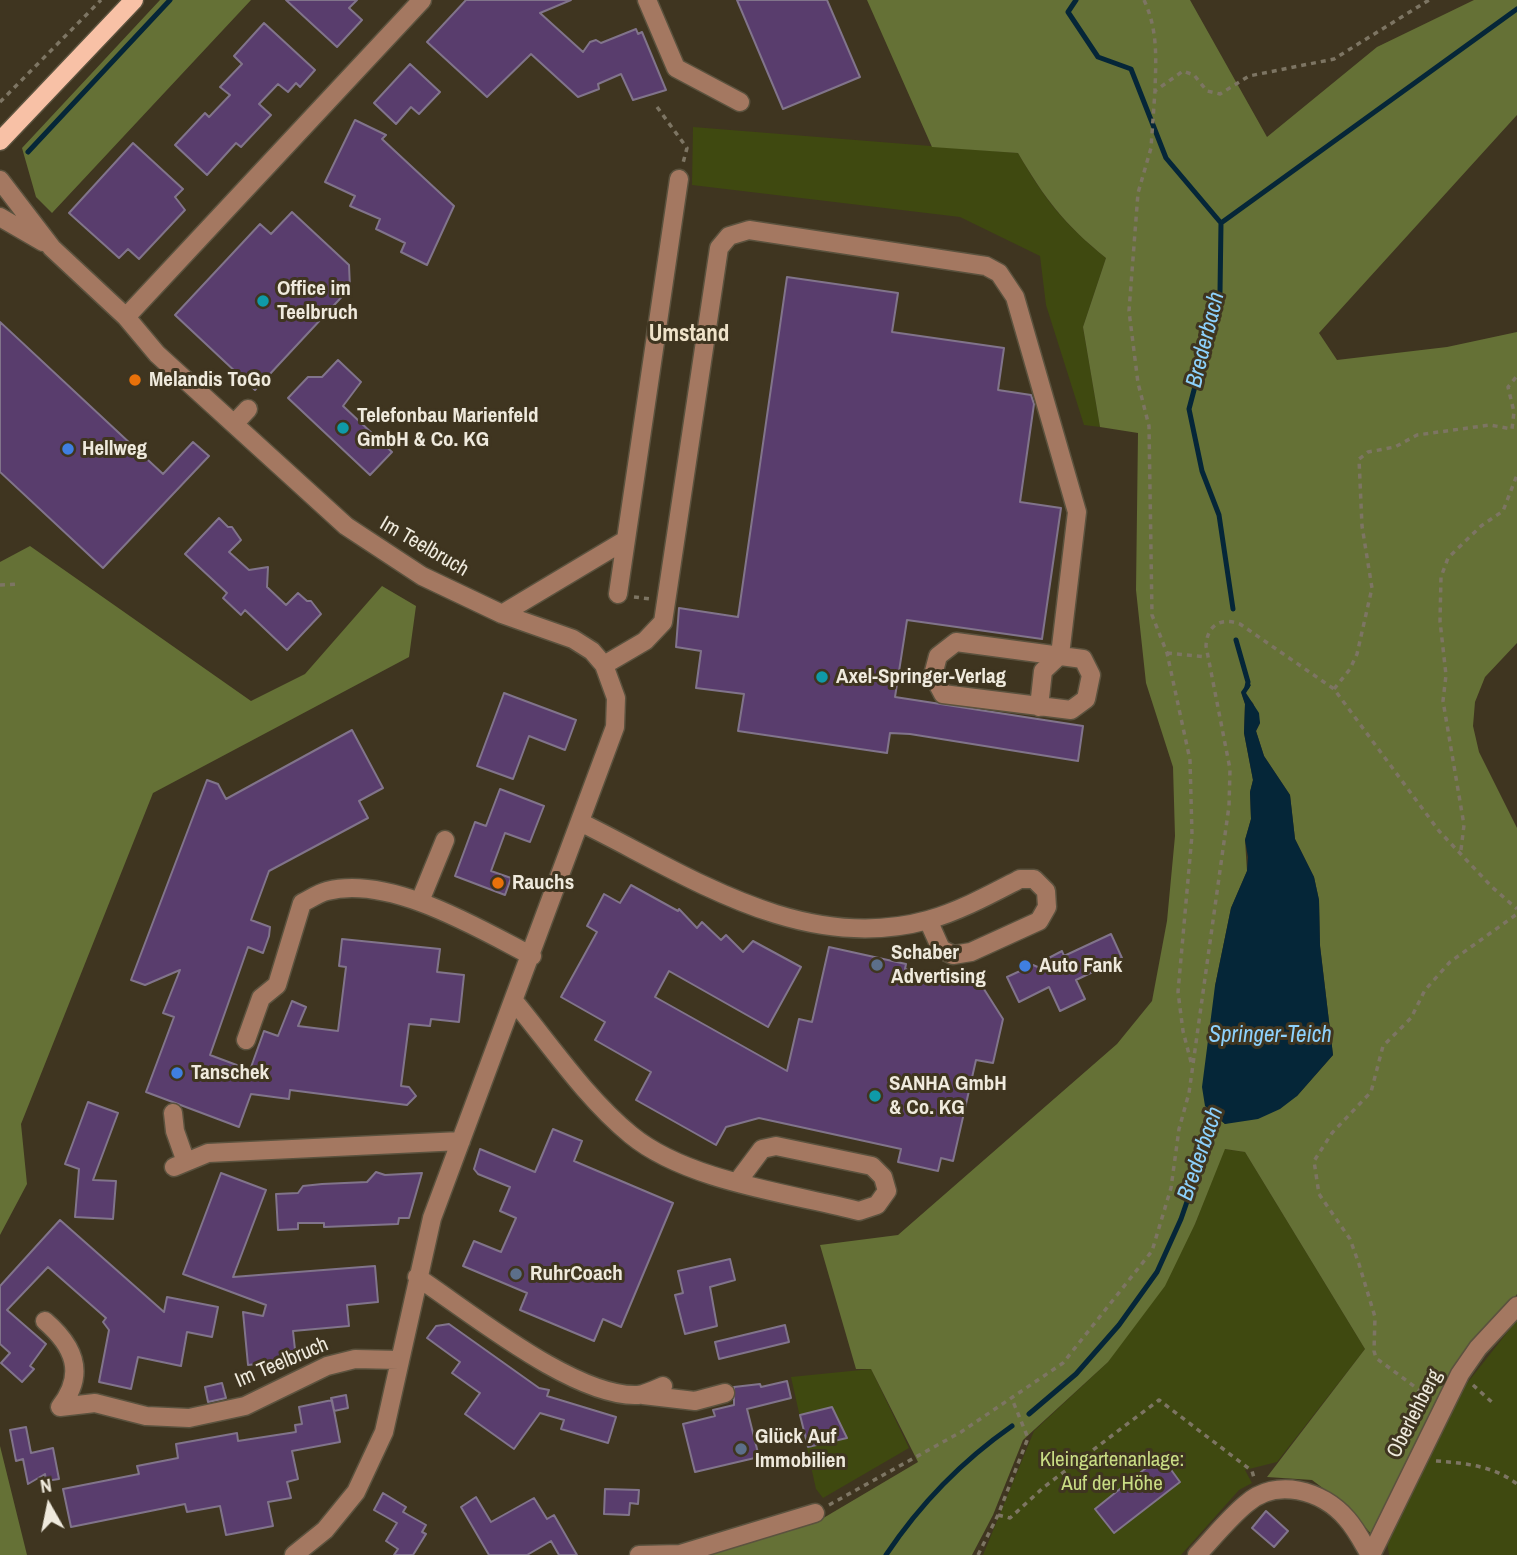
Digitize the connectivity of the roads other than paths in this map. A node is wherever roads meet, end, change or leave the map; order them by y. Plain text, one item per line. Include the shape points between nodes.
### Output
1 (134, 0) edge
2 (422, 0) edge
3 (647, 0) edge
4 (740, 102) dead end
5 (0, 141) edge
6 (679, 179) road end
7 (0, 180) edge
8 (0, 217) edge
9 (52, 248) junction
10 (126, 317) junction
11 (248, 409) dead end
12 (234, 424) junction
13 (624, 541) junction
14 (618, 594) road end
15 (502, 614) junction
16 (1060, 655) junction
17 (604, 665) junction
18 (1039, 707) junction
19 (580, 822) junction
20 (445, 840) dead end
21 (420, 901) junction
22 (928, 920) junction
23 (532, 956) junction
24 (514, 1001) junction
25 (246, 1040) dead end
26 (173, 1113) dead end
27 (461, 1141) junction
28 (738, 1181) junction
29 (417, 1277) junction
30 (1517, 1306) edge
31 (45, 1321) dead end
32 (399, 1360) junction
33 (663, 1386) dead end
34 (725, 1393) dead end
35 (640, 1395) junction
36 (815, 1513) road end
37 (294, 1555) edge
38 (640, 1555) edge
39 (1198, 1555) edge
40 (1371, 1555) edge

1 - 5 main road
2 - 10 street
3 - 4 street via 676,68
6 - 13 street
7 - 9 street, Im Teelbruch
8 - 9 street, Im Teelbruch
9 - 10 street, Im Teelbruch
10 - 12 street, Im Teelbruch via 157,355
11 - 12 street
12 - 15 street, Im Teelbruch via 346,526 422,576
13 - 14 street
13 - 15 street
15 - 17 street, Im Teelbruch via 573,639
16 - 17 street via 1077,512 1015,296 999,273 986,266 748,230 729,236 719,248 663,622
16 - 18 street via 1044,671
16 - 18 street via 1083,659 1091,675 1086,699 1071,710
16 - 18 street via 956,642 937,656 933,675 943,694
17 - 19 street, Im Teelbruch via 616,698 615,727
19 - 22 street via 761,911 807,924 854,930
19 - 23 street, Im Teelbruch
20 - 21 street
21 - 23 street
21 - 25 street via 355,890 327,891 302,903 278,985 261,998
22 - 22 street via 941,950 953,955 971,952 1039,921 1047,907 1046,891 1034,879 1020,879
23 - 24 street, Im Teelbruch
24 - 27 street, Im Teelbruch
24 - 28 street via 592,1097 631,1135 669,1159
26 - 27 street via 180,1164 208,1153
27 - 29 street, Im Teelbruch via 432,1218
28 - 28 street via 859,1211 877,1205 887,1191 883,1177 872,1166 776,1146 762,1149
29 - 32 street, Im Teelbruch
29 - 35 street via 558,1371 614,1393
30 - 40 street, Oberlehberg via 1461,1374
31 - 32 street, Im Teelbruch via 64,1337 73,1359 72,1387 60,1408 95,1403 146,1416 188,1418 245,1406 327,1366 355,1359
32 - 37 street, Im Teelbruch via 384,1432 356,1492 325,1530
33 - 35 street
34 - 35 street via 695,1401
36 - 38 street via 680,1554
39 - 40 street via 1246,1503 1272,1490 1304,1490 1324,1501 1346,1518

